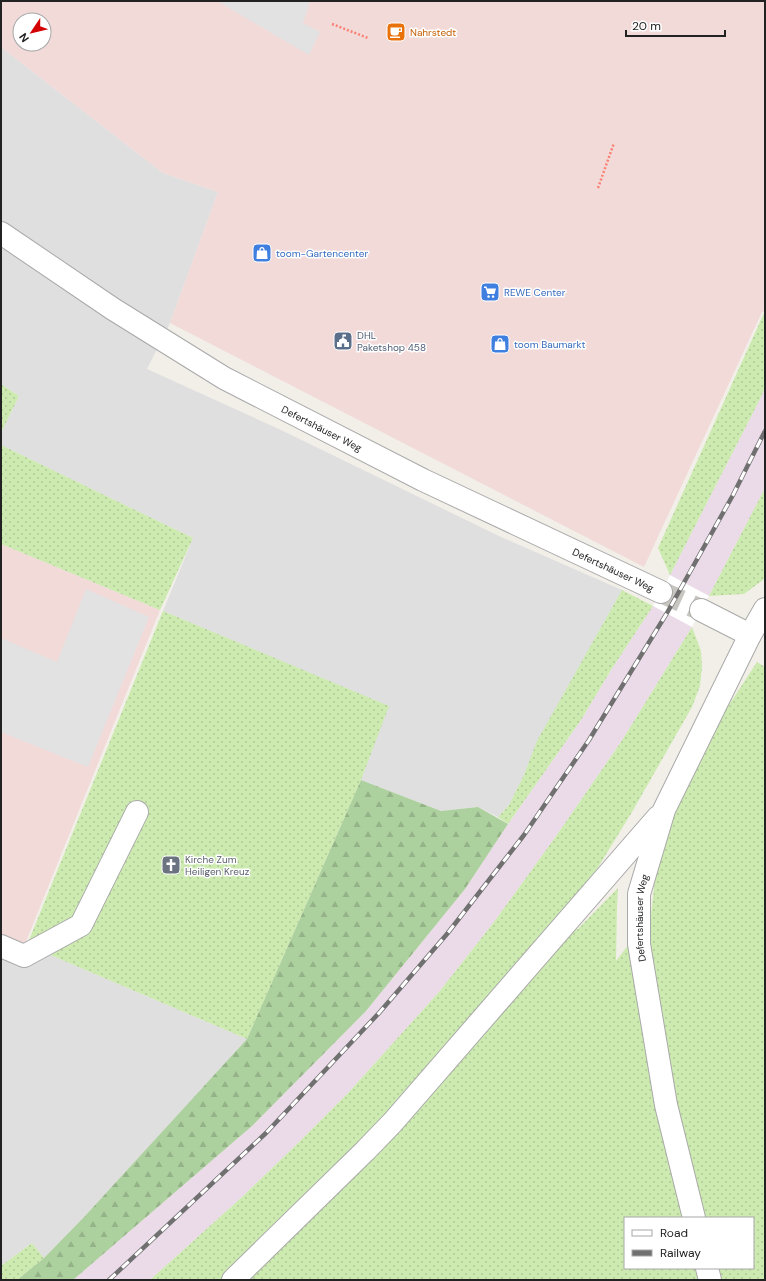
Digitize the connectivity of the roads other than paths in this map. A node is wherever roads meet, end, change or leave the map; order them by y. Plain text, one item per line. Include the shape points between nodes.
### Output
1 (1, 233) edge
2 (661, 592) tunnel mouth
3 (765, 608) edge
4 (701, 610) tunnel mouth
5 (750, 635) junction
6 (664, 810) junction
7 (137, 812) dead end
8 (1, 946) edge
9 (694, 1217) edge
10 (707, 1269) edge
11 (233, 1280) edge
12 (710, 1280) edge

1 - 2 street, Defertshäuser Weg via 113,309 224,378 423,480
3 - 5 street, Defertshäuser Weg
4 - 5 street
5 - 6 street, Defertshäuser Weg
6 - 9 street, Defertshäuser Weg via 639,894 639,944 666,1105
6 - 11 street via 393,1122
7 - 8 street via 81,925 24,956
10 - 12 street

